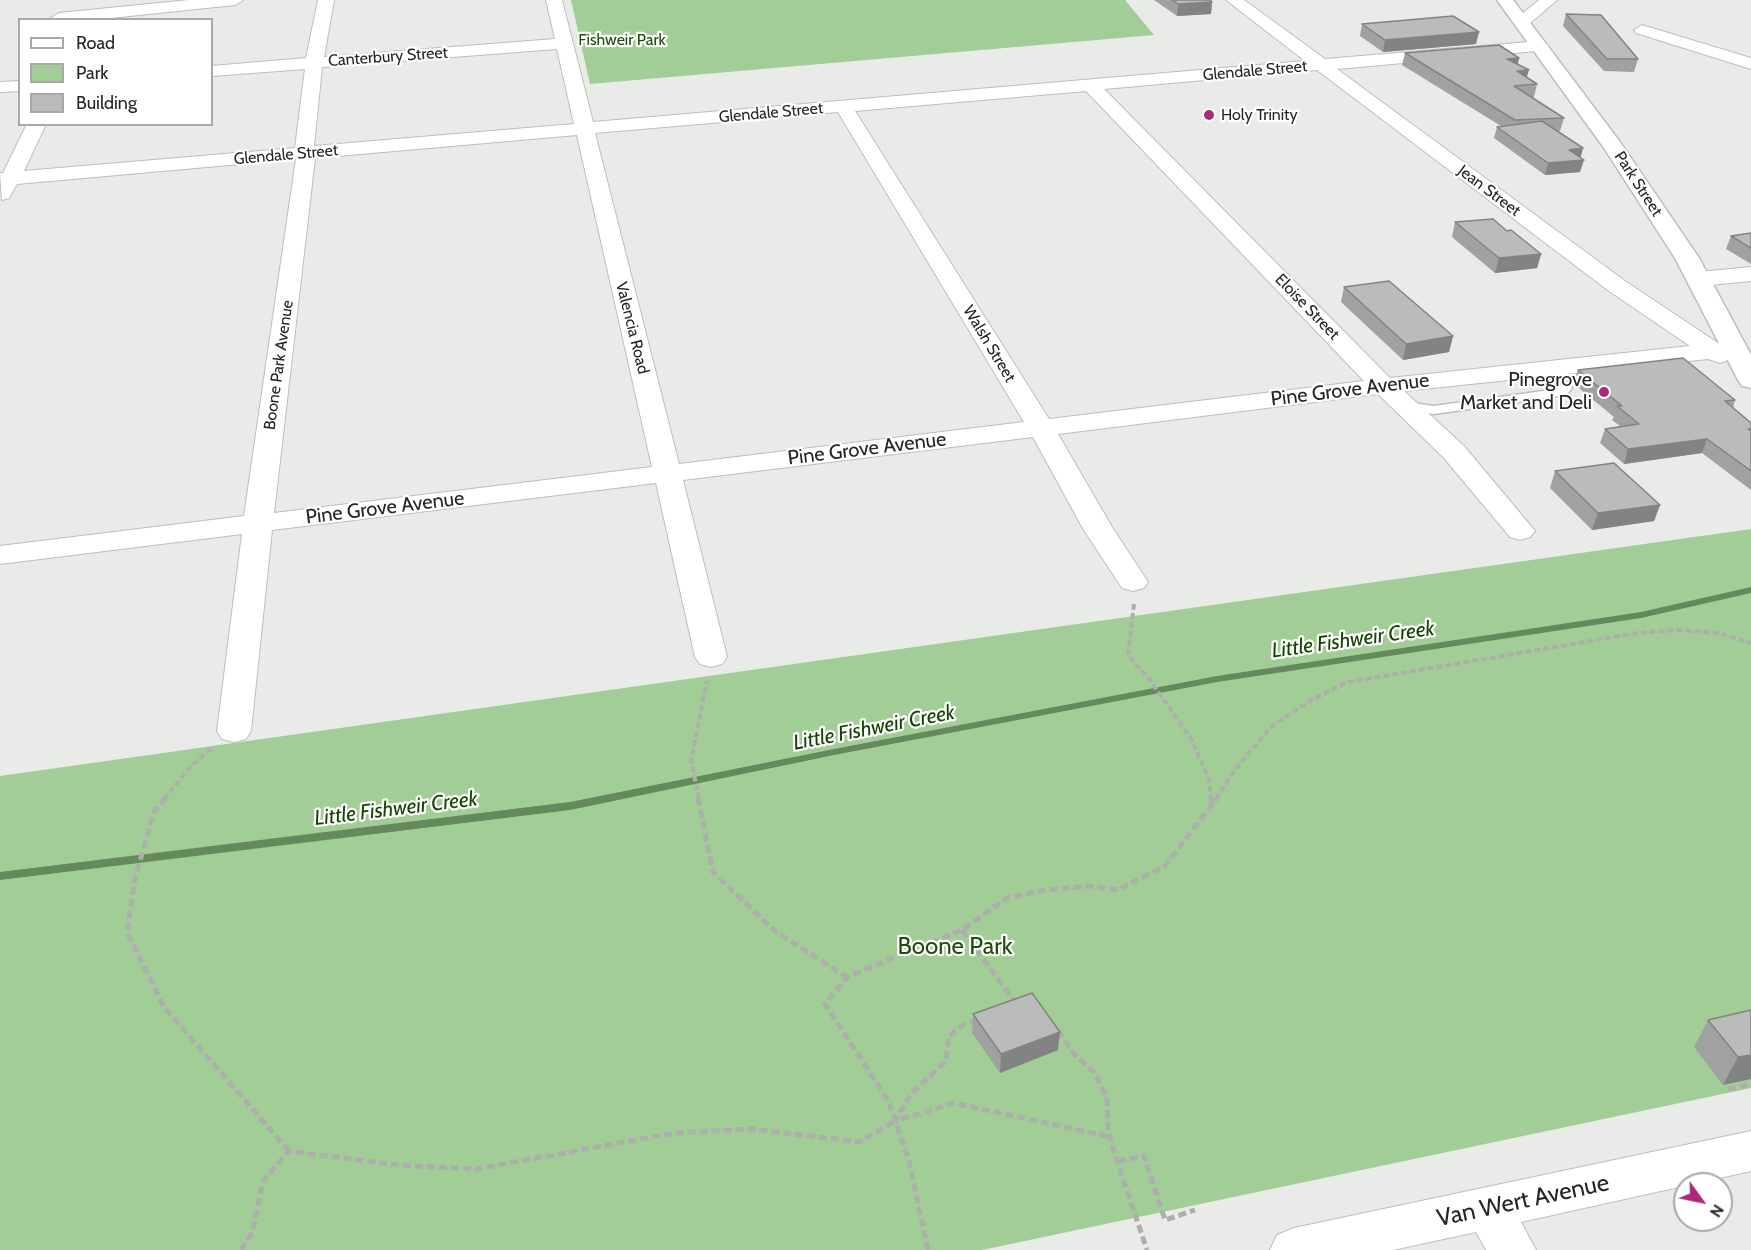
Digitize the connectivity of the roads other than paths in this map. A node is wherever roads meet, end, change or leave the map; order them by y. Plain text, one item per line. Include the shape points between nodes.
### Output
1 (235, 0) edge
2 (326, 0) edge
3 (554, 0) edge
4 (1234, 0) edge
5 (1505, 0) edge
6 (1549, 0) edge
7 (47, 6) dead end
8 (58, 18) edge
9 (68, 18) edge
10 (1522, 21) junction
11 (1642, 30) dead end
12 (564, 43) junction
13 (1541, 46) junction
14 (1744, 62) edge
15 (314, 63) junction
16 (1322, 66) junction
17 (213, 71) edge
18 (1751, 74) edge
19 (18, 86) edge
20 (1090, 86) junction
21 (0, 87) edge
22 (844, 107) junction
23 (36, 126) edge
24 (584, 129) junction
25 (304, 153) junction
26 (5, 179) edge
27 (0, 198) edge
28 (1751, 274) edge
29 (1699, 279) junction
30 (1724, 350) junction
31 (1545, 367) junction
32 (1749, 377) edge
33 (1384, 386) junction
34 (1406, 406) junction
35 (1041, 428) junction
36 (668, 474) junction
37 (258, 523) junction
38 (1520, 531) dead end
39 (0, 555) edge
40 (1133, 582) road end
41 (711, 657) road end
42 (234, 731) road end
43 (1751, 1151) edge
44 (1488, 1209) junction
45 (1294, 1250) edge
46 (1512, 1250) edge

1 - 9 street
2 - 15 street, Boone Park Avenue
3 - 12 street, Valencia Road
4 - 16 street, Jean Street
5 - 10 street, Park Street
6 - 10 street
7 - 8 street
10 - 13 street, Park Street
11 - 14 street
12 - 15 street, Canterbury Street
12 - 24 street, Valencia Road
13 - 16 street, Glendale Street
13 - 29 street, Park Street via 1613,146
14 - 18 street
15 - 17 street, Canterbury Street
15 - 25 street, Boone Park Avenue
16 - 20 street, Glendale Street
16 - 30 street, Jean Street via 1617,286
19 - 21 street
20 - 22 street, Glendale Street
20 - 33 street, Eloise Street
22 - 24 street, Glendale Street
22 - 35 street, Walsh Street
23 - 26 street
24 - 25 street, Glendale Street
24 - 36 street, Valencia Road
25 - 26 street, Glendale Street
25 - 37 street, Boone Park Avenue
26 - 27 street
28 - 29 street
29 - 30 street, Park Street
30 - 31 street, Pine Grove Avenue
30 - 32 street, Park Street
31 - 33 street, Pine Grove Avenue
31 - 34 lane via 1566,388 1562,392 1434,410
33 - 34 street, Eloise Street
33 - 35 street, Pine Grove Avenue
34 - 38 street, Eloise Street via 1454,452
35 - 36 street, Pine Grove Avenue
35 - 40 street, Walsh Street
36 - 37 street, Pine Grove Avenue
36 - 41 street, Valencia Road
37 - 39 street, Pine Grove Avenue
37 - 42 street, Boone Park Avenue
43 - 44 street, Van Wert Avenue
44 - 45 street, Van Wert Avenue
44 - 46 street

